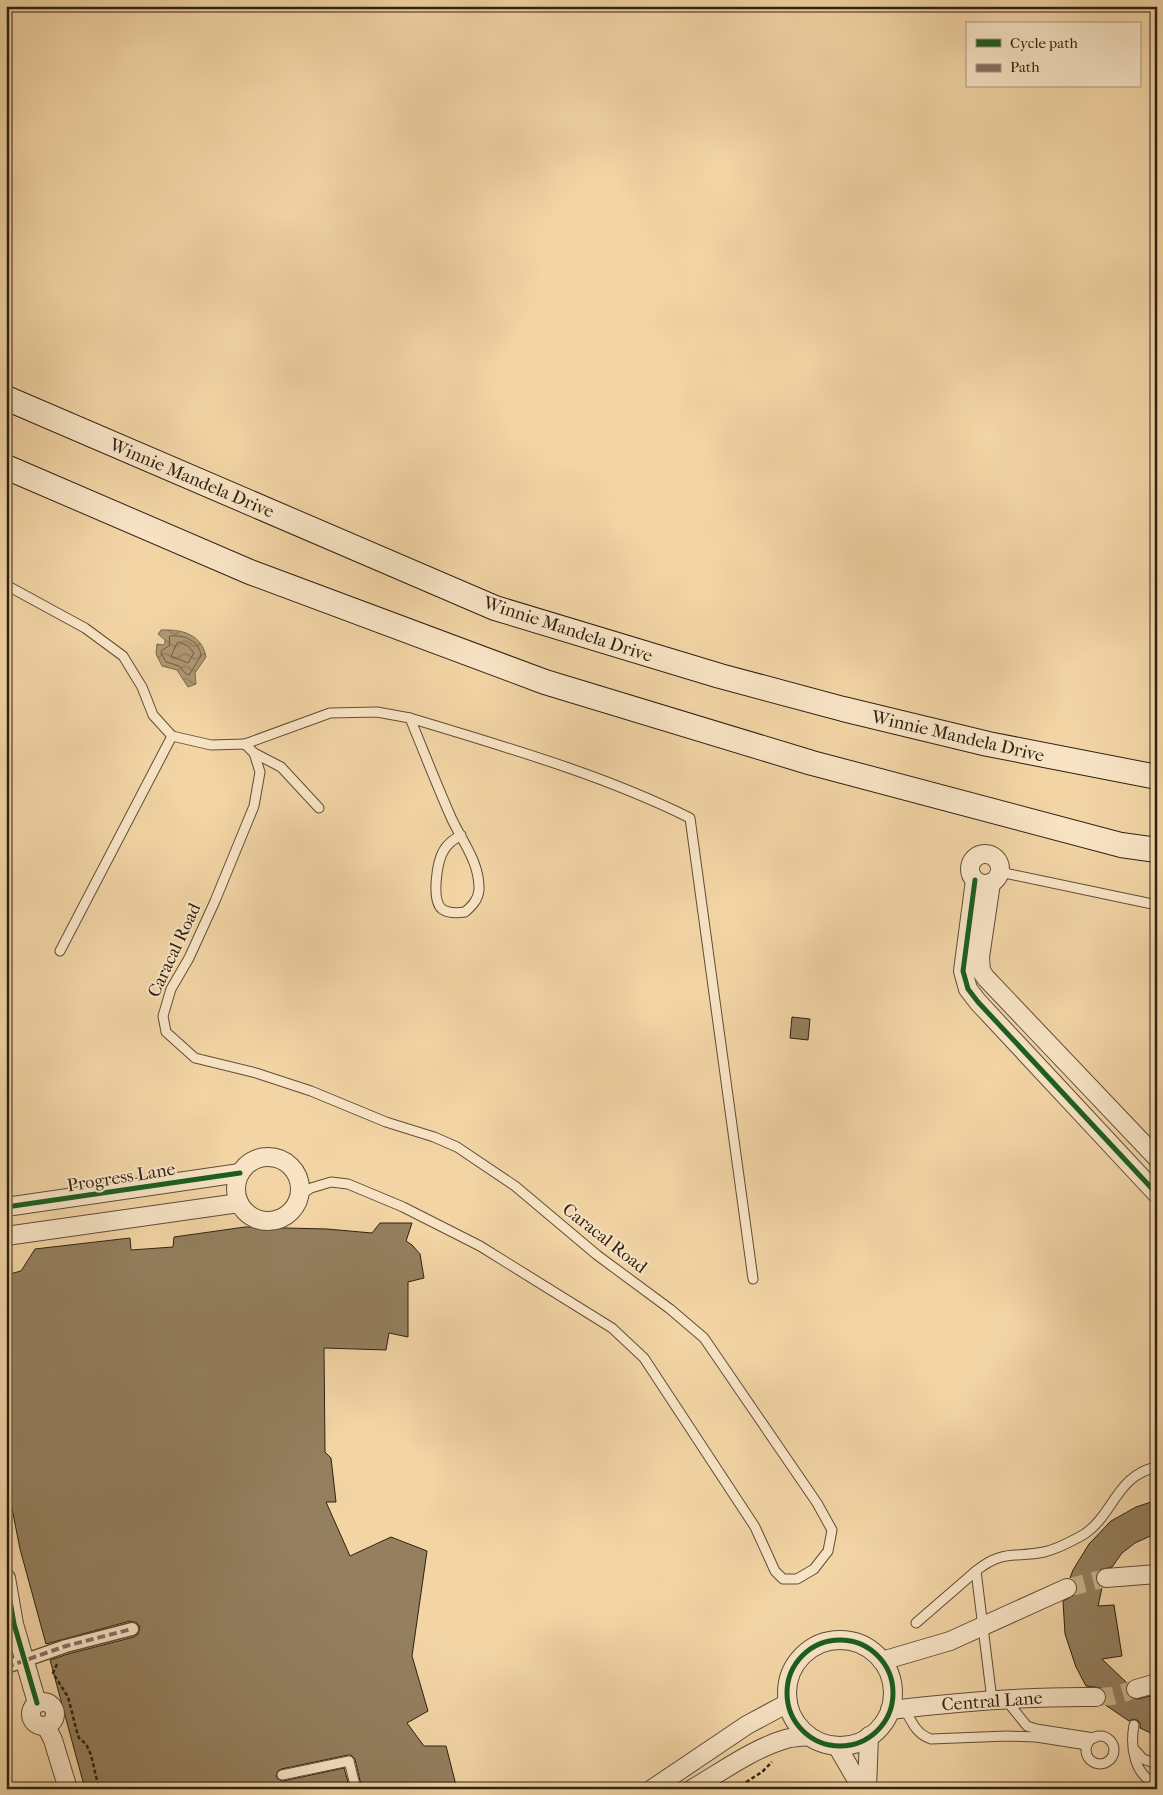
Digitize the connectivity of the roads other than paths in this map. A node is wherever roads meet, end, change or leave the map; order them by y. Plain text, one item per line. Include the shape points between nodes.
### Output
1 (6, 398) edge
2 (6, 467) edge
3 (6, 585) edge
4 (410, 718) junction
5 (172, 736) junction
6 (246, 744) junction
7 (254, 753) junction
8 (1157, 777) edge
9 (319, 808) dead end
10 (461, 835) junction
11 (1157, 850) edge
12 (989, 878) junction
13 (1157, 905) edge
14 (60, 951) dead end
15 (1157, 1158) edge
16 (240, 1173) junction
17 (1157, 1194) edge
18 (299, 1196) junction
19 (239, 1203) junction
20 (6, 1207) edge
21 (6, 1236) edge
22 (753, 1279) dead end
23 (1157, 1467) edge
24 (976, 1570) junction
25 (1157, 1574) edge
26 (6, 1578) edge
27 (1106, 1578) tunnel mouth
28 (1067, 1588) tunnel mouth
29 (916, 1623) dead end
30 (983, 1626) junction
31 (132, 1629) dead end
32 (24, 1660) junction
33 (882, 1662) junction
34 (6, 1667) edge
35 (1157, 1683) edge
36 (1136, 1689) tunnel mouth
37 (1096, 1697) tunnel mouth
38 (999, 1700) junction
39 (788, 1703) junction
40 (897, 1709) junction
41 (1134, 1725) dead end
42 (809, 1736) junction
43 (870, 1736) junction
44 (1094, 1738) junction
45 (1087, 1745) junction
46 (837, 1746) junction
47 (1133, 1748) junction
48 (1157, 1764) edge
49 (282, 1775) dead end
50 (1157, 1784) edge
51 (68, 1789) edge
52 (356, 1789) edge
53 (652, 1789) edge
54 (692, 1789) edge
55 (862, 1789) edge
56 (867, 1789) edge

1 - 8 main road, Winnie Mandela Drive via 495,608 842,709 988,744
2 - 11 main road via 250,572 544,682 812,763 1121,845
3 - 5 lane via 85,628 123,656 142,687 153,715
4 - 6 lane via 377,712 330,713
4 - 10 lane
4 - 22 lane via 612,783 690,818
5 - 6 lane via 211,745
5 - 14 lane
6 - 7 lane, Caracal Road
7 - 9 lane via 282,767
7 - 18 lane, Caracal Road via 260,772 254,806 215,901 170,988 163,1016 166,1032 195,1058 311,1091 457,1147 515,1186 704,1338 817,1503 832,1530 828,1551 814,1569 797,1580 783,1579 775,1571 755,1527 671,1397 644,1358 612,1328 480,1246 403,1207 348,1184 331,1182 311,1188
10 - 10 lane via 468,846 479,890 476,902 465,912 451,913 442,909 438,901 438,865 442,852
12 - 13 lane
12 - 15 street via 980,957 986,978
12 - 17 street via 963,971 968,989
16 - 18 street via 250,1162 263,1157 277,1158 290,1165 298,1176
16 - 19 street via 236,1188
16 - 20 street, Progress Lane
18 - 19 street via 288,1215 275,1220 260,1220 248,1214
19 - 21 street
23 - 24 lane via 1130,1479 1111,1506 1085,1533 1063,1546 994,1558
24 - 29 lane
24 - 30 lane
25 - 27 street
26 - 32 street
28 - 30 street
30 - 33 street via 950,1641
30 - 38 lane
31 - 32 street via 88,1639
32 - 34 street
32 - 51 street via 37,1703 45,1701 54,1709 55,1717 46,1726
33 - 39 street via 872,1651 846,1640 818,1644 796,1662 787,1689
33 - 40 street via 890,1676
35 - 36 street
37 - 38 street, Central Lane
38 - 40 street, Central Lane
38 - 44 lane via 1027,1726
39 - 42 street via 795,1722
39 - 53 street via 747,1725
40 - 43 street
40 - 45 lane via 922,1736 931,1740 1006,1736
41 - 47 lane
42 - 46 street
42 - 54 street via 783,1740 756,1752
43 - 46 street via 854,1744
43 - 56 street
44 - 45 lane
44 - 45 lane via 1100,1736 1110,1740 1114,1750 1110,1760 1094,1764 1087,1756
46 - 55 street
47 - 48 lane via 1143,1759
47 - 50 lane via 1142,1774
49 - 52 lane via 349,1761

